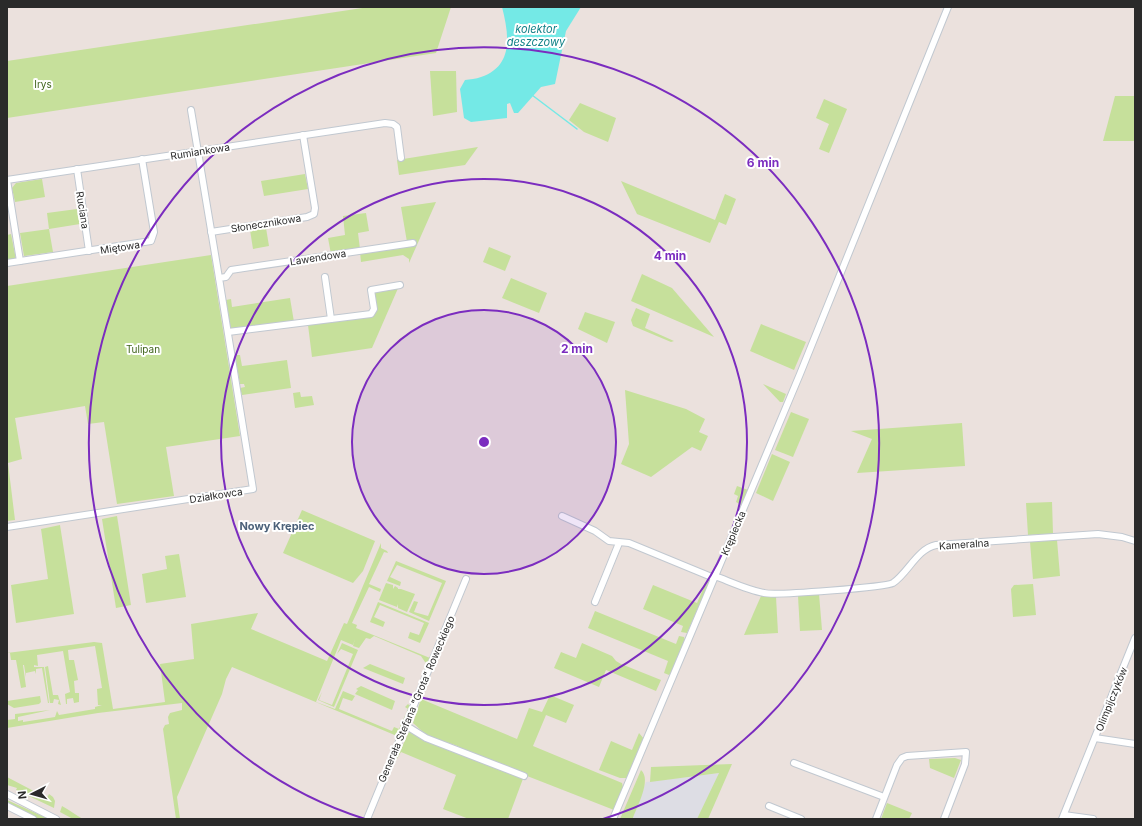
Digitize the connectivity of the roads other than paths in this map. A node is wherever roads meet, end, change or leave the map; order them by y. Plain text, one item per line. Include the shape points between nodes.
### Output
1 (948, 7) edge
2 (191, 110) dead end
3 (303, 135) junction
4 (197, 151) junction
5 (401, 158) dead end
6 (142, 160) junction
7 (77, 169) junction
8 (7, 180) edge
9 (211, 232) junction
10 (413, 243) dead end
11 (89, 251) junction
12 (20, 261) junction
13 (7, 263) edge
14 (325, 277) dead end
15 (219, 278) junction
16 (400, 285) dead end
17 (331, 319) junction
18 (228, 332) junction
19 (562, 516) dead end
20 (7, 527) edge
21 (1135, 541) edge
22 (619, 543) junction
23 (715, 577) junction
24 (466, 579) dead end
25 (595, 602) dead end
26 (1135, 639) edge
27 (405, 725) junction
28 (1095, 738) junction
29 (1135, 744) edge
30 (794, 762) dead end
31 (524, 776) dead end
32 (7, 794) edge
33 (884, 797) junction
34 (7, 806) edge
35 (769, 806) dead end
36 (1063, 817) edge
37 (33, 819) edge
38 (56, 819) edge
39 (367, 819) edge
40 (613, 819) edge
41 (801, 819) edge
42 (876, 819) edge
43 (944, 819) edge
44 (1093, 819) edge

1 - 23 street, Krępiecka
2 - 4 street
3 - 4 street, Rumiankowa
3 - 5 street, Rumiankowa via 393,124 397,127
3 - 9 street, Słonecznikowa via 315,208 312,215
4 - 6 street, Rumiankowa
4 - 9 street
6 - 7 street, Rumiankowa
6 - 11 street, Miętowa via 153,239 145,243
7 - 8 street, Rumiankowa
7 - 11 street, Ruciana
8 - 12 street
9 - 15 street, Działkowca
10 - 15 street, Lawendowa via 231,270 226,277
11 - 12 street, Miętowa
12 - 13 street, Miętowa
14 - 17 street
15 - 18 street, Działkowca
16 - 17 street via 371,290 374,309 371,314
17 - 18 street
18 - 20 street, Działkowca via 253,489
19 - 22 street, Kameralna via 595,531 609,541
21 - 23 street, Kameralna via 1098,534 936,545 927,548 892,584 870,588 773,594
22 - 23 street, Kameralna via 629,543
22 - 25 street
23 - 40 street, Krępiecka
24 - 27 street, Generała Stefana "Grota" Roweckiego
26 - 28 street, Olimpijczyków
27 - 31 street via 426,738
27 - 39 street, Generała Stefana "Grota" Roweckiego
28 - 29 street, Olimpijczyków
28 - 36 street, Olimpijczyków
30 - 33 street
32 - 38 street
33 - 42 street
33 - 43 street via 897,765 904,756 966,752 965,764
34 - 37 street
35 - 41 street
36 - 44 street

